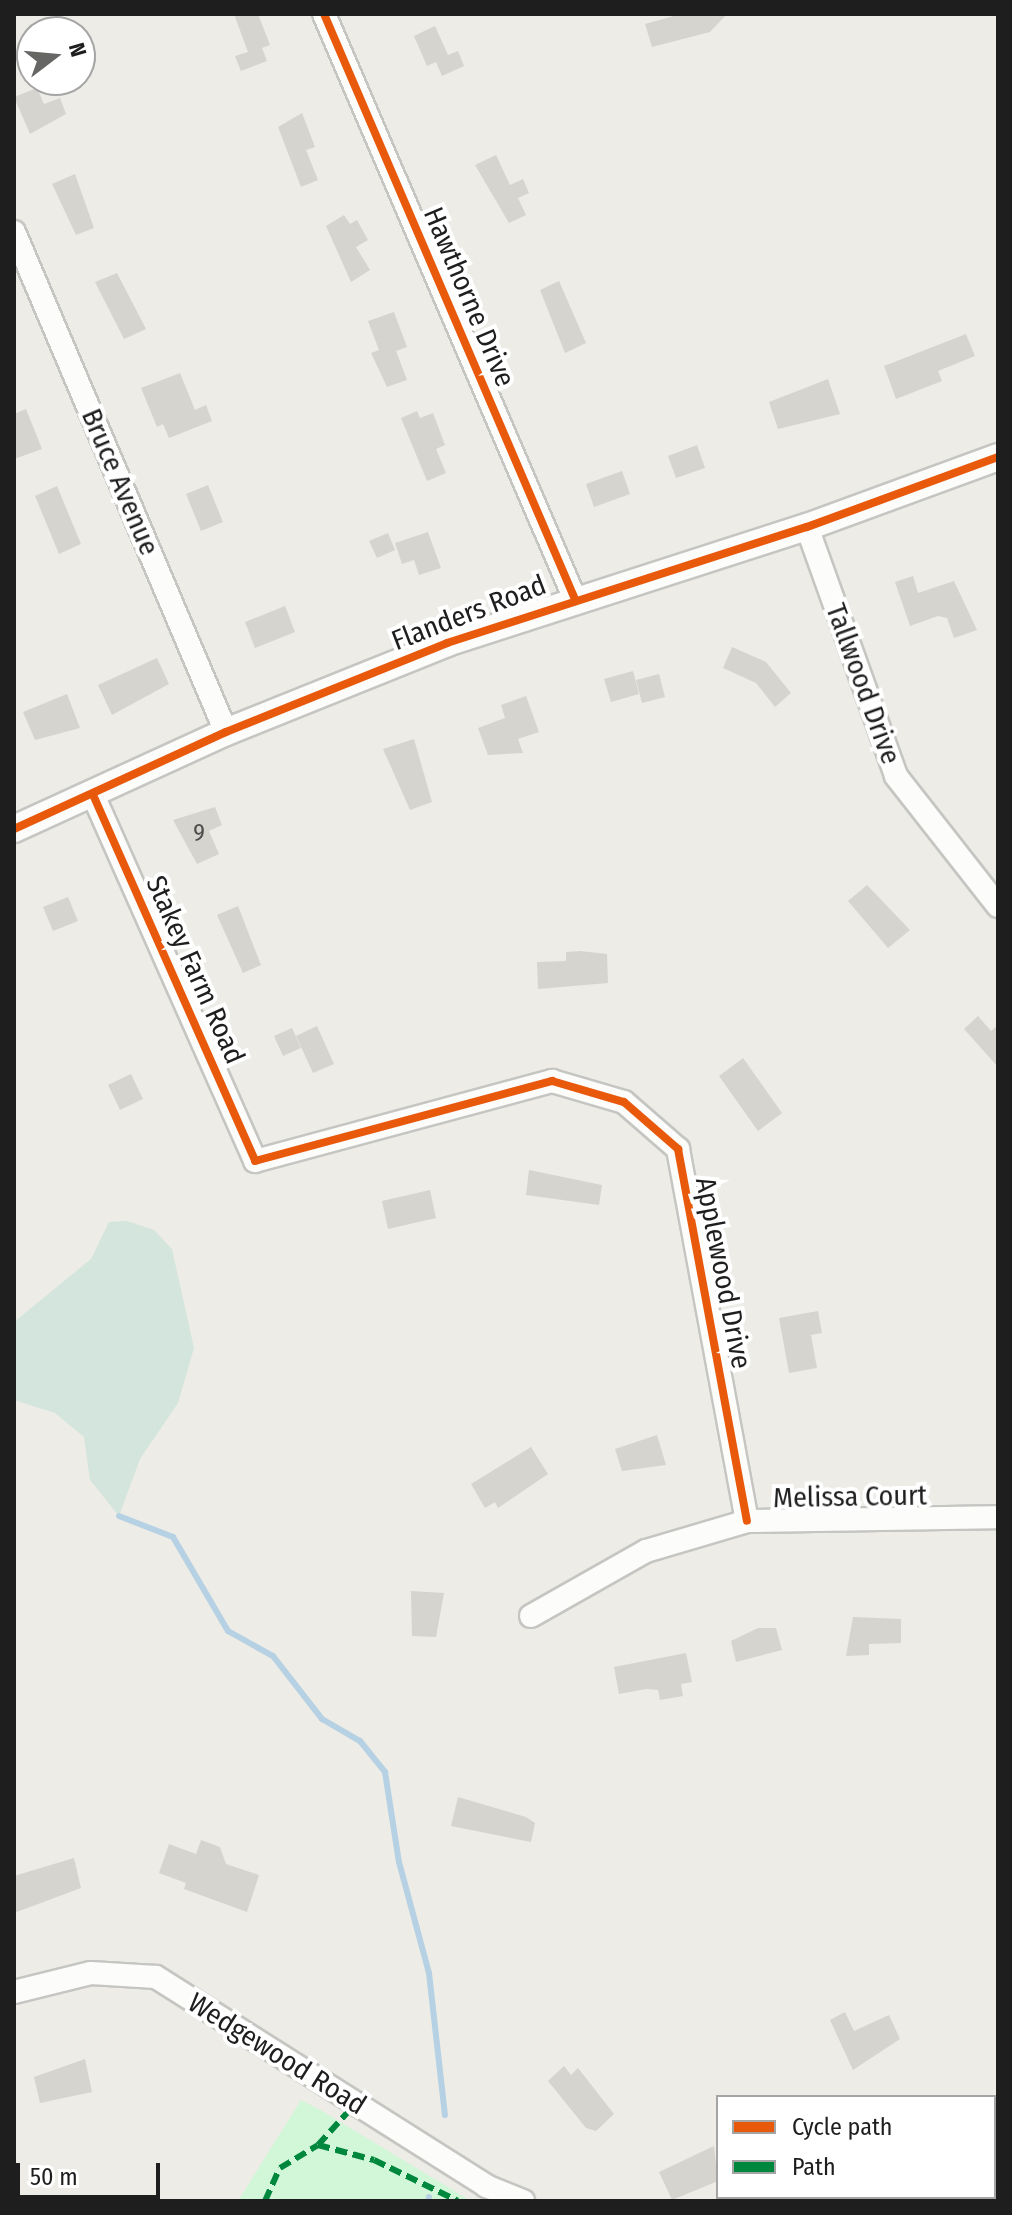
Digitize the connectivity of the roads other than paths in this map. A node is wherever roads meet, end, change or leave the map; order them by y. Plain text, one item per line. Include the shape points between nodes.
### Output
1 (324, 14) edge
2 (14, 232) edge
3 (998, 457) edge
4 (807, 527) junction
5 (574, 597) junction
6 (226, 732) junction
7 (94, 797) junction
8 (14, 829) edge
9 (998, 906) edge
10 (255, 1161) joint
11 (998, 1517) edge
12 (747, 1521) junction
13 (531, 1616) dead end
14 (14, 1992) edge
15 (523, 2201) edge

1 - 5 street, Hawthorne Drive
2 - 6 street, Bruce Avenue
3 - 4 street, Flanders Road
4 - 5 street, Flanders Road
4 - 9 street, Tallwood Drive via 896,776
5 - 6 street, Flanders Road
6 - 7 street, Flanders Road
7 - 8 street, Flanders Road
7 - 10 street, Stakey Farm Road
10 - 12 street, Applewood Drive via 552,1081 624,1102 678,1149
11 - 12 street, Melissa Court
12 - 13 street, Melissa Court via 646,1551
14 - 15 street, Wedgewood Road via 91,1973 156,1977 486,2186

